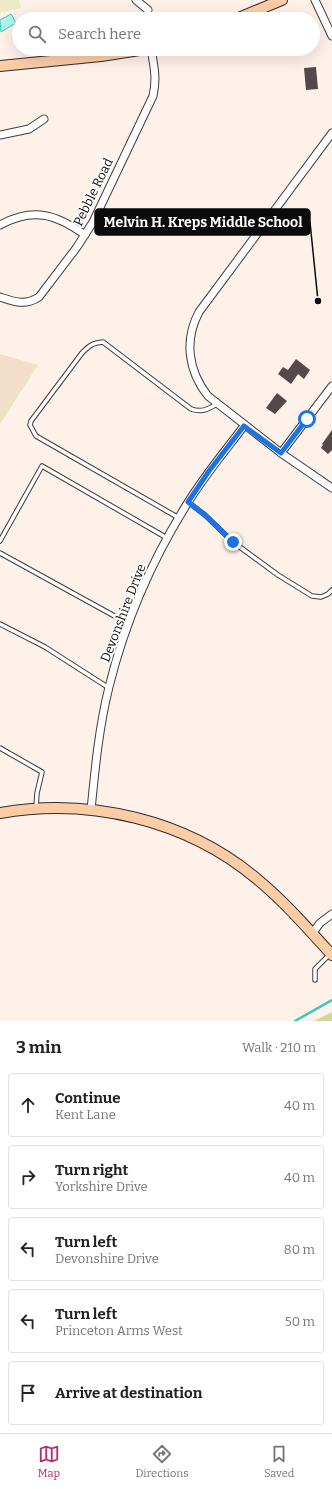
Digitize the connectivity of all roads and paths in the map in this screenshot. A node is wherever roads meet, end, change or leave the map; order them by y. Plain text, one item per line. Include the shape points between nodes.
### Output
1 (136, 0) edge
2 (282, 0) edge
3 (315, 0) edge
4 (148, 10) dead end
5 (253, 12) edge
6 (332, 36) edge
7 (101, 56) edge
8 (152, 56) edge
9 (0, 66) edge
10 (44, 120) dead end
11 (332, 133) edge
12 (0, 135) edge
13 (0, 225) edge
14 (85, 235) junction
15 (0, 297) edge
16 (332, 386) edge
17 (217, 404) junction
18 (244, 426) junction
19 (281, 453) junction
20 (332, 488) edge
21 (188, 502) junction
22 (179, 518) junction
23 (167, 538) junction
24 (0, 541) edge
25 (0, 553) edge
26 (332, 590) edge
27 (0, 624) edge
28 (129, 624) junction
29 (109, 688) junction
30 (0, 748) edge
31 (36, 809) junction
32 (91, 810) junction
33 (0, 813) edge
34 (332, 914) edge
35 (312, 934) junction
36 (331, 954) edge
37 (315, 980) dead end

1 - 4 street
2 - 5 street
3 - 6 street
7 - 9 street
8 - 14 street, Pebble Road via 156,83 153,96
10 - 12 street via 29,129
11 - 17 street via 195,320 190,342 191,365 201,387
13 - 14 street via 20,216 39,214 58,219
14 - 15 street, Pebble Road via 39,297 25,303
16 - 19 street
17 - 18 street
17 - 22 lane via 206,410 191,409 102,342 97,342 86,349 31,421 30,425 36,436
18 - 19 street
18 - 21 street, Devonshire Drive
19 - 20 street
21 - 22 street, Devonshire Drive
21 - 26 lane via 233,542 312,596 321,597
22 - 23 street, Devonshire Drive
23 - 24 lane via 42,466
23 - 28 street, Devonshire Drive via 141,590
25 - 28 lane
27 - 29 lane via 45,647
28 - 29 street, Devonshire Drive
29 - 32 street, Devonshire Drive
30 - 31 lane via 42,772
31 - 32 street
31 - 33 street
32 - 35 street via 160,825 220,852 270,890
34 - 35 street via 318,925
35 - 36 street
36 - 37 lane via 315,969

